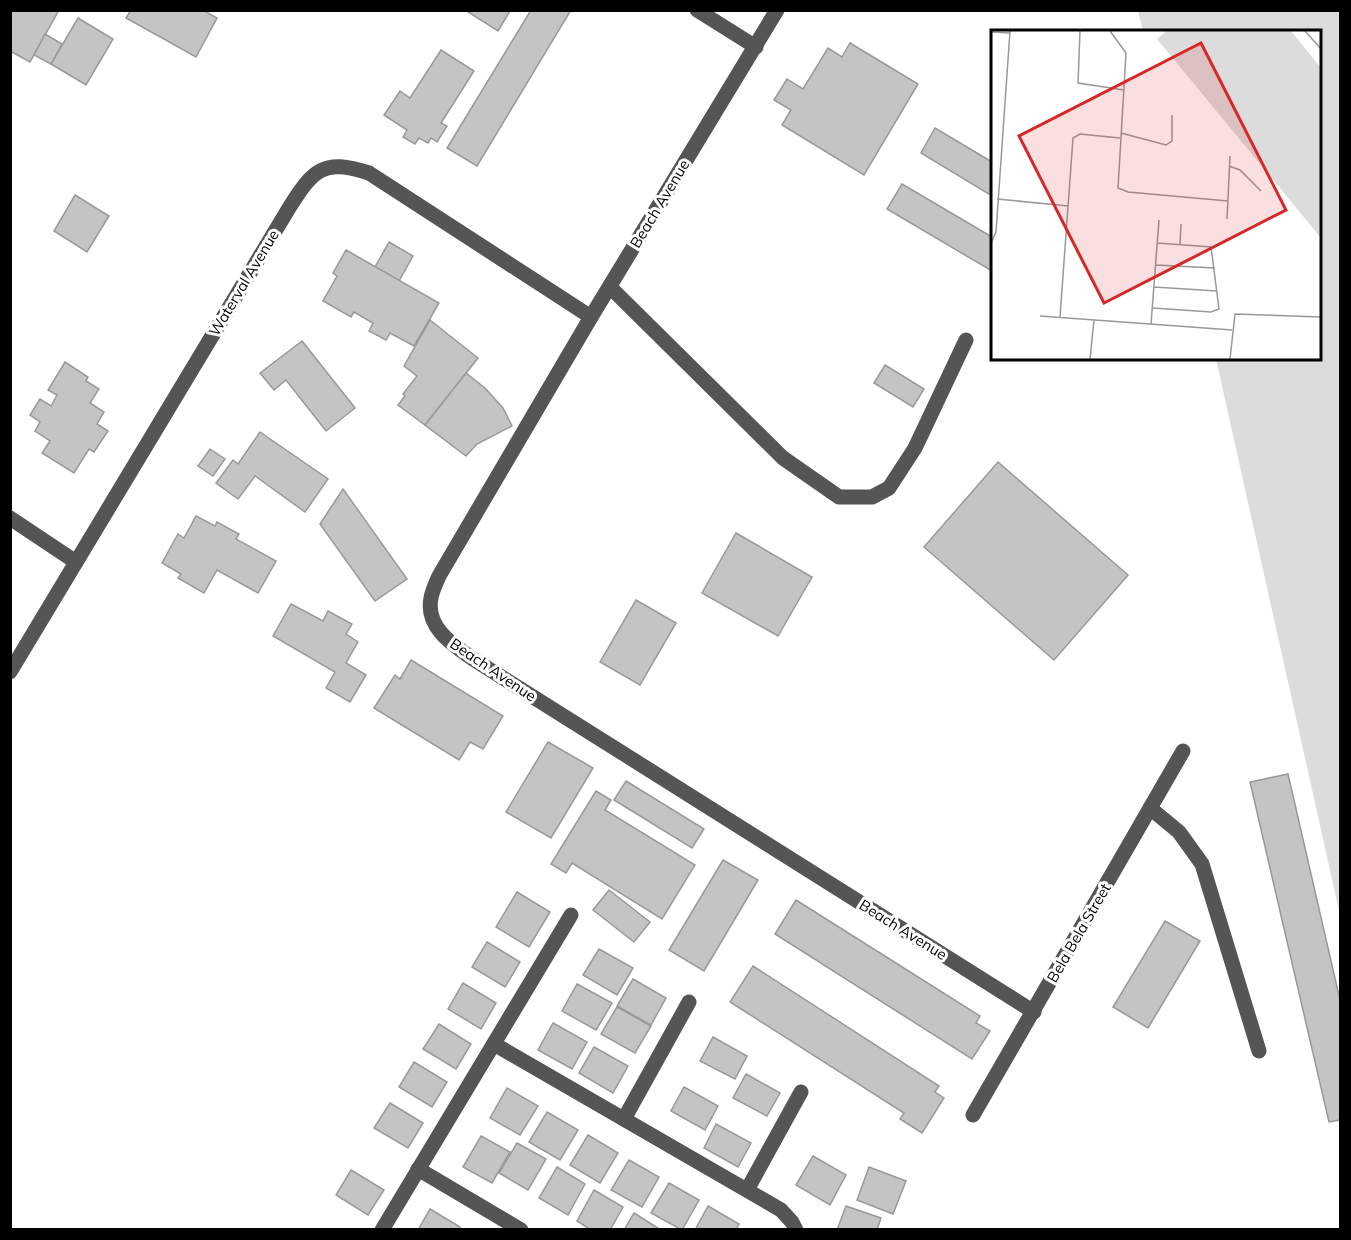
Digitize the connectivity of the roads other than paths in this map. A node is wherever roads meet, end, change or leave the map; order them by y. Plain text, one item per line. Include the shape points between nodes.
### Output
1 (697, 10) edge
2 (777, 10) edge
3 (756, 47) junction
4 (610, 287) junction
5 (591, 317) junction
6 (966, 340) dead end
7 (10, 518) edge
8 (76, 562) junction
9 (10, 672) edge
10 (1183, 751) dead end
11 (1150, 808) junction
12 (571, 915) dead end
13 (689, 1002) dead end
14 (1034, 1012) junction
15 (494, 1044) junction
16 (1259, 1051) dead end
17 (801, 1092) dead end
18 (973, 1115) dead end
19 (624, 1119) junction
20 (418, 1169) junction
21 (747, 1190) junction
22 (382, 1230) edge
23 (521, 1230) edge
24 (796, 1230) edge

1 - 3 street
2 - 3 street, Beach Avenue
3 - 4 street, Beach Avenue
4 - 5 street, Beach Avenue
4 - 6 street via 783,459 839,496 872,497 889,488 915,448
5 - 8 street, Waterval Avenue via 369,174 330,166 311,177 302,188
5 - 14 street, Beach Avenue via 439,576 430,606 437,627 472,659
7 - 8 street
8 - 9 street, Waterval Avenue
10 - 11 street, Bela Bela Street
11 - 14 street, Bela Bela Street
11 - 16 street via 1179,832 1202,864
12 - 15 street
13 - 19 street
14 - 18 street, Bela Bela Street
15 - 19 street
15 - 20 street
17 - 21 street
19 - 21 street
20 - 22 street
20 - 23 street
21 - 24 street via 781,1210

